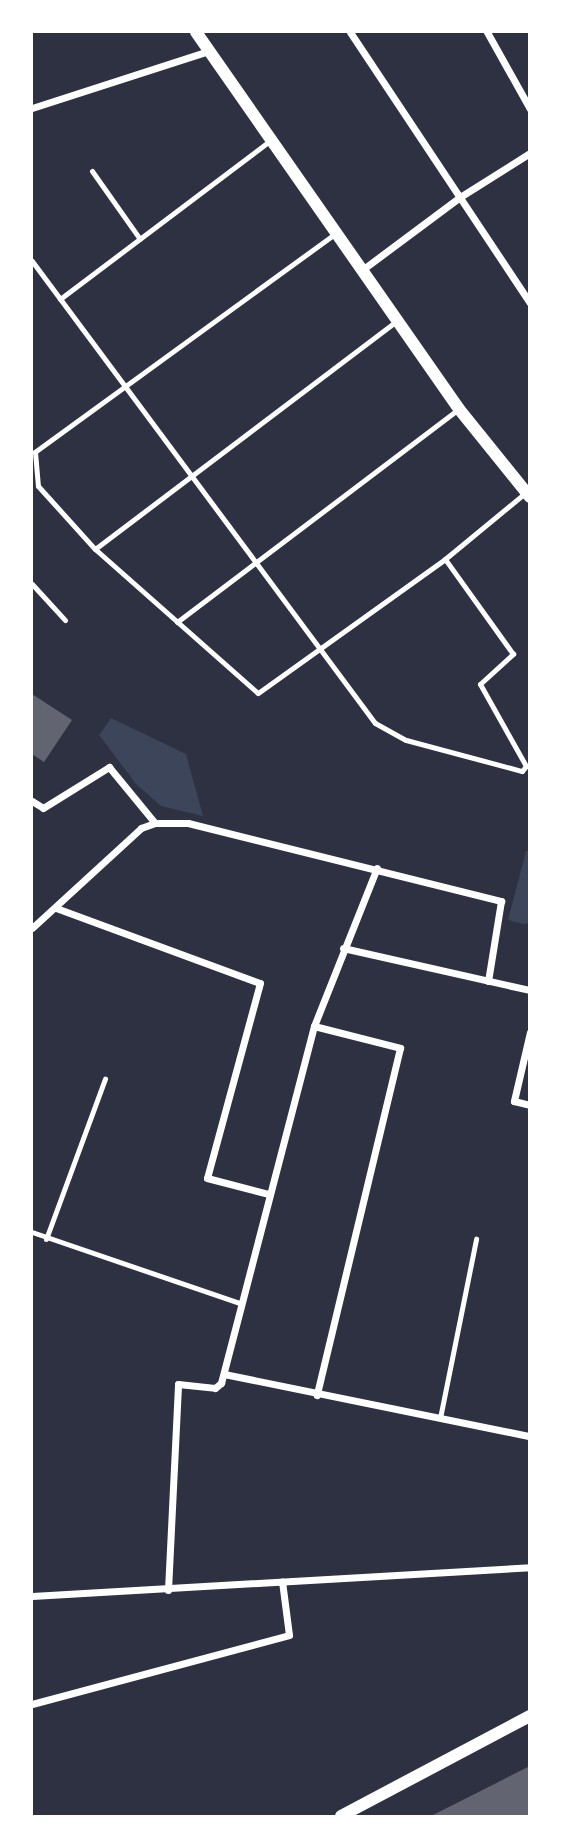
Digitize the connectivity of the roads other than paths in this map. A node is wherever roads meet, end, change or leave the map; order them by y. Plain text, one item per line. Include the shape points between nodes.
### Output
1 (196, 32) edge
2 (350, 32) edge
3 (487, 32) edge
4 (209, 51) junction
5 (32, 108) edge
6 (530, 109) edge
7 (271, 140) junction
8 (530, 153) edge
9 (92, 171) dead end
10 (460, 197) junction
11 (336, 233) junction
12 (140, 239) junction
13 (32, 261) edge
14 (362, 270) junction
15 (60, 299) junction
16 (530, 303) edge
17 (397, 321) junction
18 (127, 389) junction
19 (459, 410) junction
20 (192, 476) junction
21 (528, 493) edge
22 (95, 549) junction
23 (445, 559) junction
24 (256, 562) junction
25 (32, 583) edge
26 (65, 620) dead end
27 (177, 622) junction
28 (321, 650) junction
29 (32, 801) edge
30 (155, 823) junction
31 (377, 867) junction
32 (57, 908) junction
33 (32, 928) edge
34 (343, 948) junction
35 (488, 981) junction
36 (530, 990) edge
37 (314, 1026) junction
38 (530, 1032) edge
39 (106, 1079) dead end
40 (530, 1105) edge
41 (268, 1194) junction
42 (32, 1232) edge
43 (46, 1239) junction
44 (475, 1239) dead end
45 (239, 1303) junction
46 (224, 1374) junction
47 (317, 1395) junction
48 (440, 1418) junction
49 (530, 1436) edge
50 (530, 1567) edge
51 (282, 1580) junction
52 (168, 1590) junction
53 (32, 1596) edge
54 (32, 1704) edge
55 (530, 1716) edge
56 (341, 1816) edge

1 - 4 street
2 - 10 street
3 - 6 street
4 - 5 street
4 - 7 street
7 - 11 street
7 - 12 lane
8 - 10 street
9 - 12 lane
10 - 14 street
10 - 16 street
11 - 14 street
11 - 18 lane
12 - 15 lane
13 - 15 lane
14 - 17 street
15 - 18 lane
17 - 19 street
17 - 20 lane
18 - 20 lane
18 - 22 lane via 35,452 37,486
19 - 21 street
19 - 24 lane
20 - 22 lane
20 - 24 lane
21 - 23 lane
22 - 27 lane
23 - 28 lane
23 - 28 lane via 513,654 480,684 526,765 522,771 406,740 375,723
24 - 27 lane
24 - 28 lane
25 - 26 lane
27 - 28 lane via 258,693
29 - 30 street via 43,808 109,767
30 - 31 street via 188,823
30 - 32 street via 141,828
31 - 34 street
31 - 35 street via 501,901
32 - 33 street
32 - 41 street via 260,983 207,1178
34 - 35 street
34 - 37 street
35 - 36 street
37 - 41 street
37 - 47 street via 401,1048
38 - 40 street via 514,1101
39 - 43 lane
41 - 45 street
42 - 43 lane
43 - 45 lane
44 - 48 lane
45 - 46 street
46 - 47 street
46 - 52 street via 215,1388 178,1384
47 - 48 street
48 - 49 street
50 - 51 street
51 - 52 street
51 - 54 street via 289,1635
52 - 53 street
55 - 56 street

